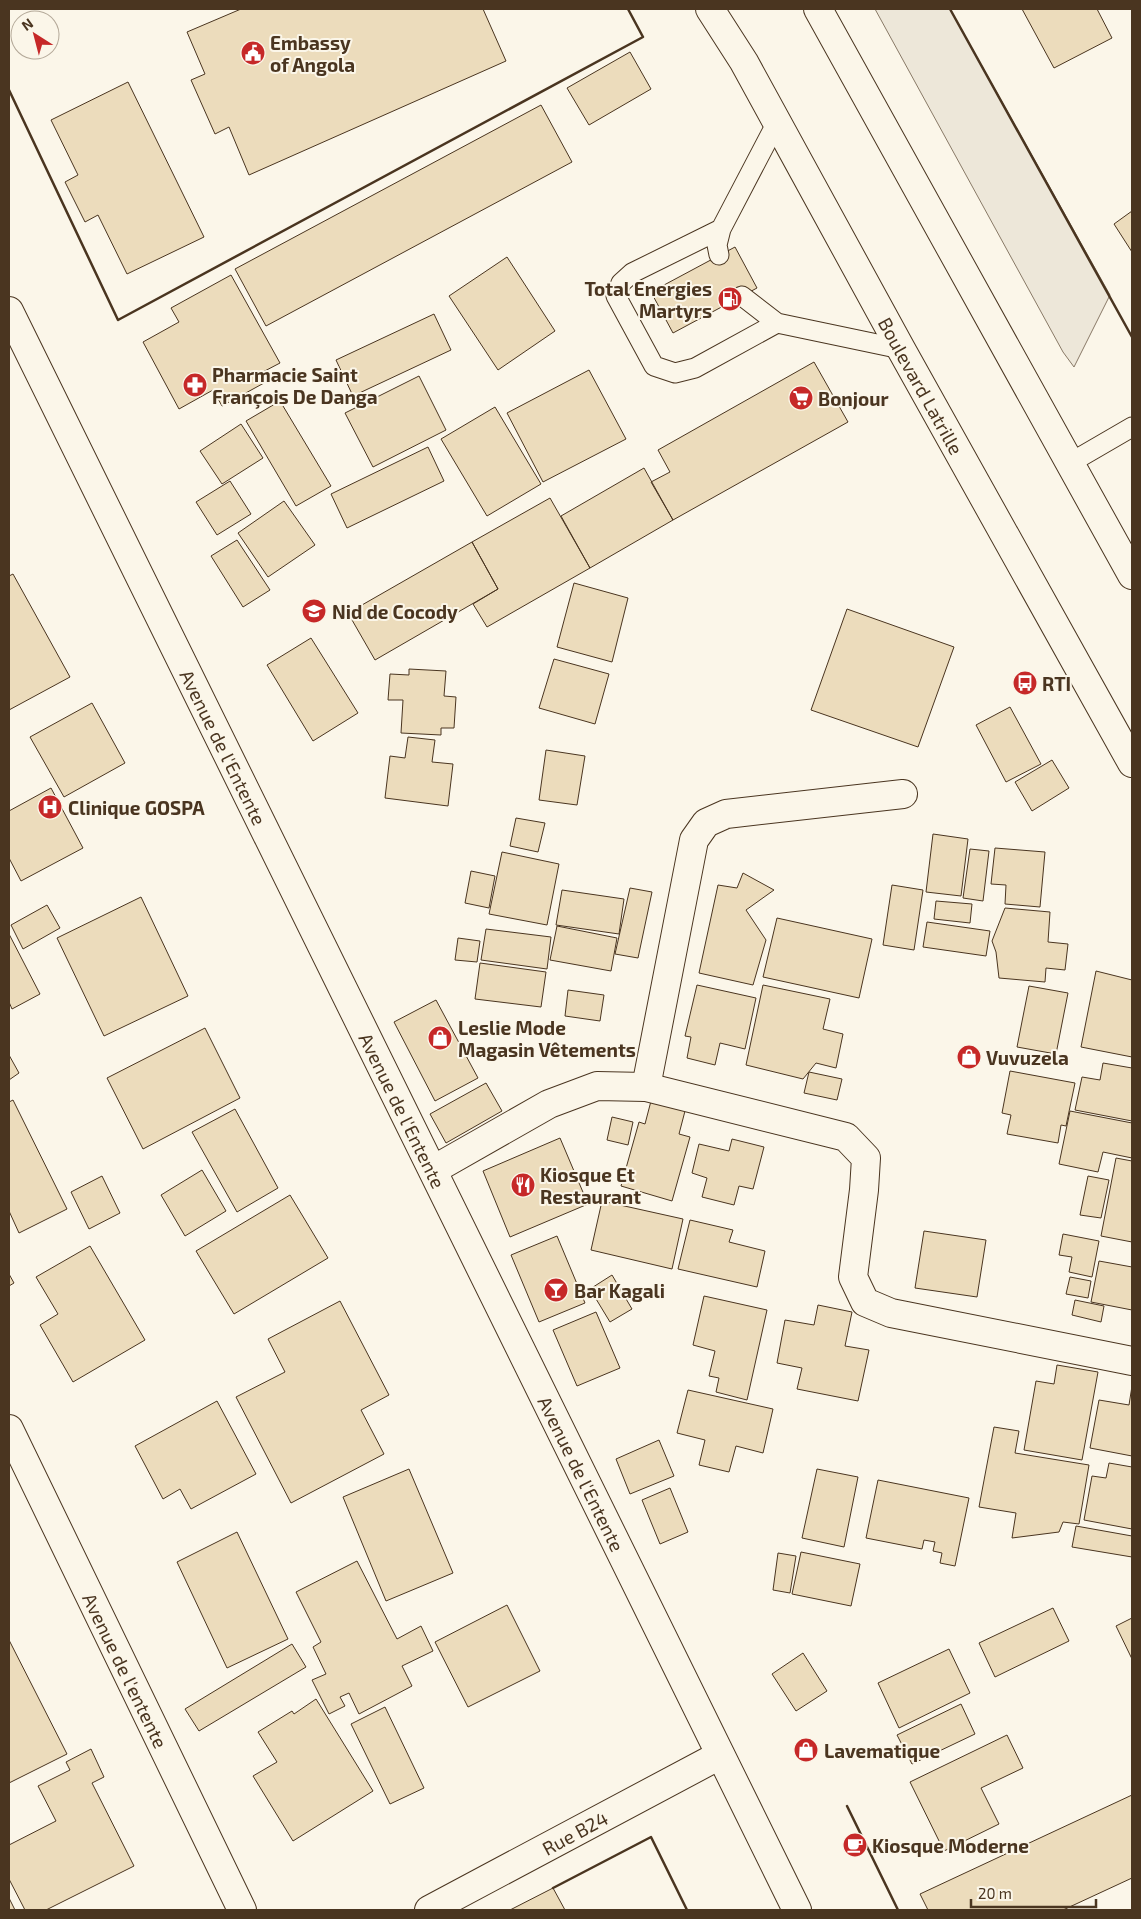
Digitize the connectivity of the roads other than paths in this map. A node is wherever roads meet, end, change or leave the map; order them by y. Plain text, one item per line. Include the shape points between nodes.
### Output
1 (710, 9) edge
2 (818, 9) edge
3 (777, 122) junction
4 (722, 228) junction
5 (719, 255) dead end
6 (742, 296) dead end
7 (10, 315) edge
8 (777, 323) junction
9 (901, 348) junction
10 (1132, 427) edge
11 (1070, 463) junction
12 (1132, 575) edge
13 (1132, 763) edge
14 (903, 794) dead end
15 (646, 1087) junction
16 (433, 1170) junction
17 (1132, 1361) edge
18 (9, 1429) edge
19 (720, 1755) junction
20 (242, 1910) edge
21 (429, 1910) edge
22 (796, 1910) edge

1 - 3 street, Boulevard Latrille
2 - 11 street
3 - 4 lane
3 - 9 street, Boulevard Latrille
4 - 5 lane via 717,245
4 - 8 lane via 632,273 621,283 616,296 654,366 675,373 695,368
6 - 8 lane
7 - 16 street, Avenue de l'Entente
8 - 9 lane
9 - 13 street, Boulevard Latrille
10 - 11 lane
11 - 12 street
14 - 15 street via 726,814 706,823 694,840
15 - 16 street via 598,1086 549,1104
15 - 17 street via 846,1137 866,1158 853,1277 865,1302 891,1313
16 - 19 street, Avenue de l'Entente
18 - 20 street, Avenue de l'entente
19 - 21 street, Rue B24
19 - 22 street, Avenue de l'Entente

